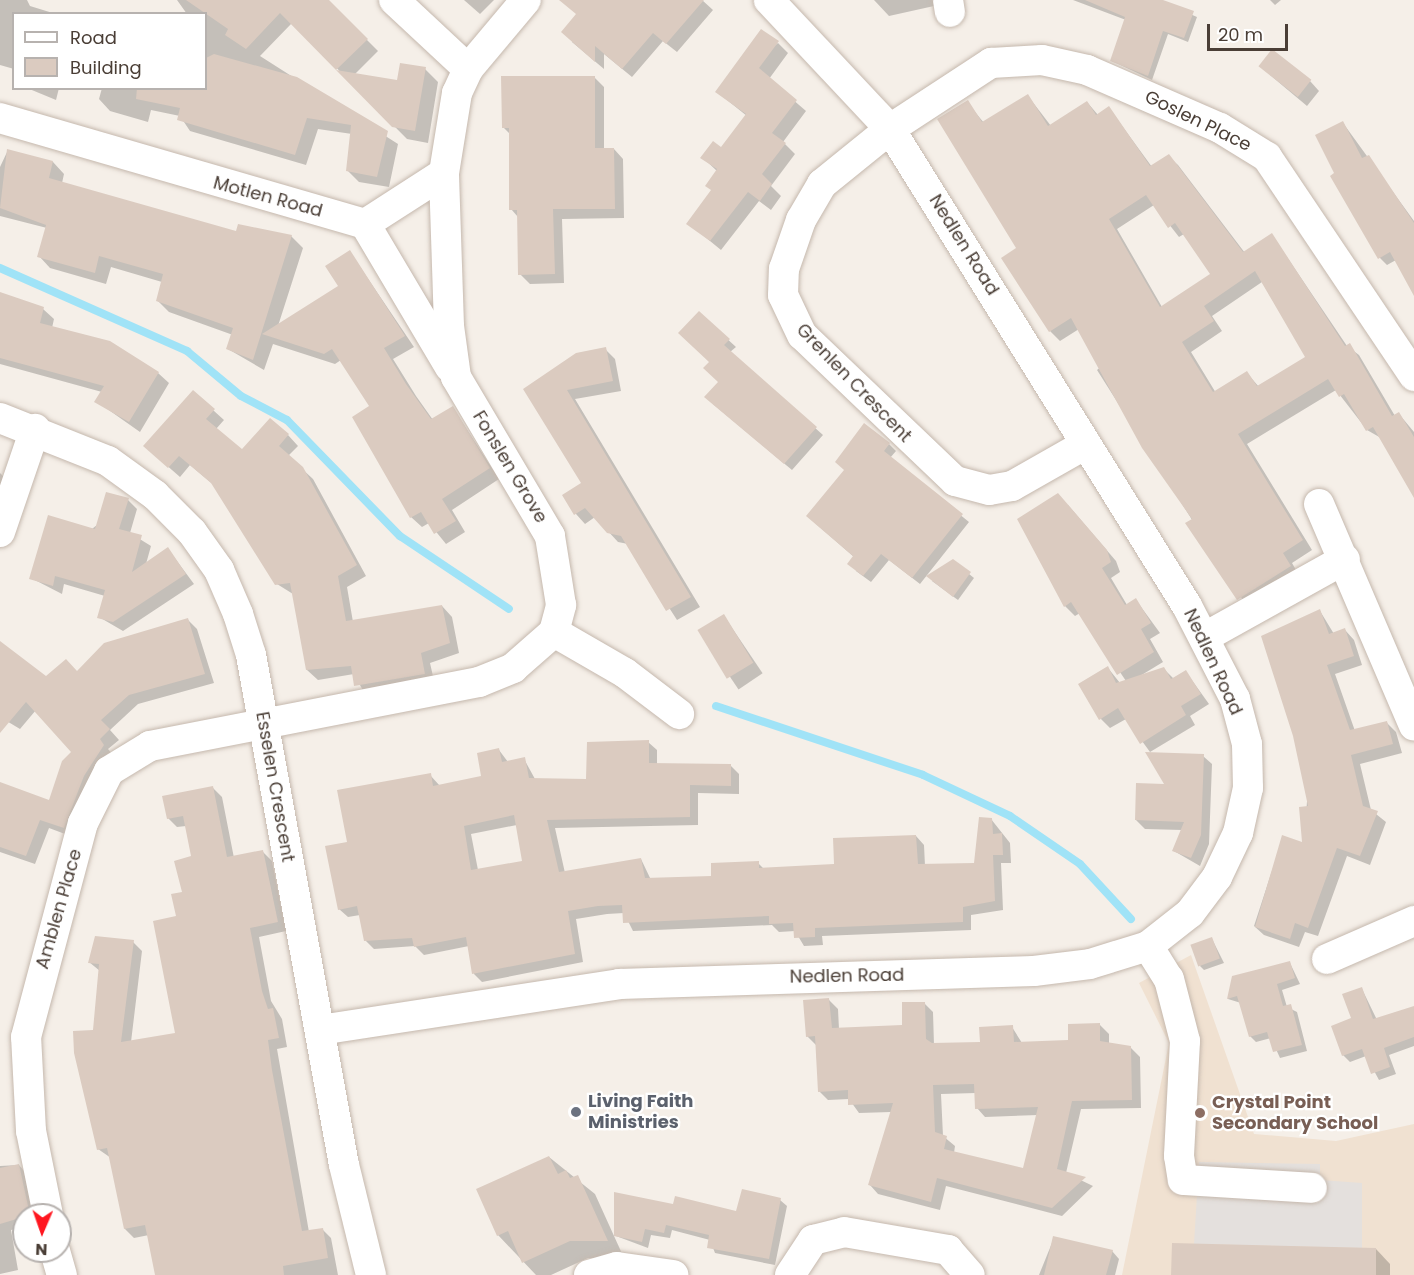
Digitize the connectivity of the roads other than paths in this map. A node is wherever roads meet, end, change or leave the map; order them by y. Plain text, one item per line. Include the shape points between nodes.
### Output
1 (394, 0) edge
2 (526, 0) edge
3 (786, 6) edge
4 (468, 69) junction
5 (0, 118) edge
6 (890, 129) junction
7 (444, 172) junction
8 (365, 224) junction
9 (1414, 376) edge
10 (456, 377) junction
11 (0, 418) edge
12 (34, 429) junction
13 (1086, 444) junction
14 (1319, 504) dead end
15 (0, 532) edge
16 (1345, 559) junction
17 (554, 632) junction
18 (1204, 638) junction
19 (679, 714) dead end
20 (263, 723) junction
21 (1414, 726) edge
22 (1414, 921) edge
23 (1148, 946) junction
24 (1327, 959) dead end
25 (320, 1030) junction
26 (1312, 1188) dead end
27 (46, 1203) edge
28 (371, 1275) edge
29 (589, 1275) edge
30 (673, 1275) edge
31 (790, 1275) edge
32 (970, 1275) edge

1 - 4 street
2 - 4 street, Fonslen Grove
3 - 6 street, Nedlen Road
4 - 7 street, Fonslen Grove via 457,93
5 - 8 street, Motlen Road
6 - 9 street, Goslen Place via 969,75 1014,60 1088,70 1220,128 1268,157
6 - 13 street, Nedlen Road
6 - 13 street, Grenlen Crescent via 811,199 784,269 783,295 790,316 802,335 955,482 989,490 1012,486
7 - 8 street
7 - 10 street, Fonslen Grove
8 - 10 street
10 - 17 street, Fonslen Grove via 550,536 561,605
11 - 12 street, Esselen Crescent
12 - 15 street
12 - 20 street, Esselen Crescent via 108,461 155,495 192,532 219,570 238,614
13 - 18 street, Nedlen Road
14 - 16 street
16 - 18 street
16 - 21 street
17 - 19 street
17 - 20 street via 513,669 479,682
18 - 23 street, Nedlen Road via 1235,699 1247,744 1248,788 1238,832 1217,877 1190,913
20 - 25 street, Esselen Crescent
20 - 27 street, Amblen Place via 150,746 109,771 96,790 26,1037 31,1131
22 - 24 street
23 - 25 street, Nedlen Road via 1090,964 1034,971 598,986
23 - 26 street via 1168,979 1185,1041 1179,1156 1183,1180
25 - 28 street, Esselen Crescent via 344,1165
29 - 30 street via 617,1267
31 - 32 street via 813,1240 844,1232 948,1250 964,1262

